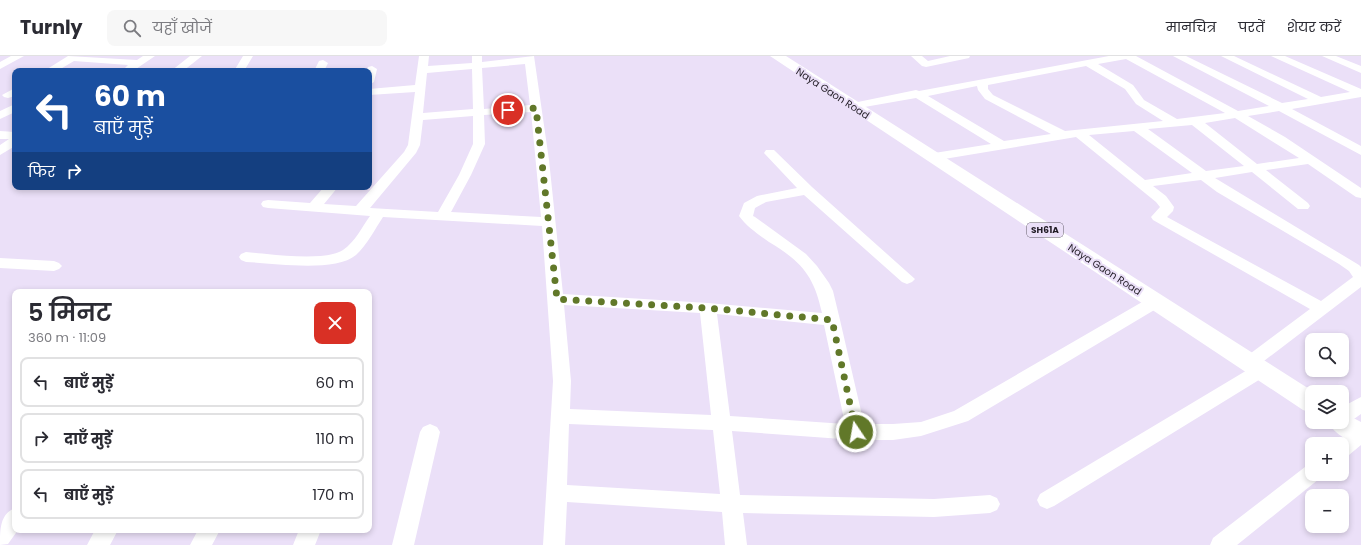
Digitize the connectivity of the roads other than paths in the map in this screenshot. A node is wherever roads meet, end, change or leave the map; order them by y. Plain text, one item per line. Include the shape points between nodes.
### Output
1 (19, 56) edge
2 (150, 56) edge
3 (197, 56) edge
4 (248, 56) edge
5 (424, 56) edge
6 (777, 56) edge
7 (916, 56) edge
8 (965, 56) edge
9 (1127, 56) edge
10 (1178, 56) edge
11 (1226, 56) edge
12 (1276, 56) edge
13 (1327, 56) edge
14 (74, 57) edge
15 (98, 58) edge
16 (530, 58) edge
17 (478, 60) edge
18 (138, 63) junction
19 (1088, 63) junction
20 (0, 66) edge
21 (54, 68) edge
22 (81, 68) edge
23 (130, 68) edge
24 (180, 68) edge
25 (241, 68) edge
26 (423, 70) junction
27 (1361, 70) edge
28 (982, 82) junction
29 (421, 88) junction
30 (372, 92) edge
31 (916, 93) junction
32 (1361, 93) edge
33 (1320, 101) junction
34 (853, 106) junction
35 (536, 108) junction
36 (1283, 108) junction
37 (12, 109) edge
38 (480, 112) junction
39 (1238, 115) junction
40 (0, 116) edge
41 (417, 117) junction
42 (1195, 121) junction
43 (1175, 123) junction
44 (1138, 128) junction
45 (1078, 134) junction
46 (0, 135) edge
47 (12, 136) edge
48 (1064, 136) junction
49 (12, 143) edge
50 (1003, 146) junction
51 (0, 151) edge
52 (1361, 151) edge
53 (770, 153) dead end
54 (932, 157) junction
55 (1310, 160) junction
56 (1254, 167) junction
57 (1202, 175) junction
58 (1143, 184) junction
59 (328, 190) edge
60 (807, 190) junction
61 (1361, 194) edge
62 (268, 204) dead end
63 (1303, 206) dead end
64 (313, 208) junction
65 (360, 211) junction
66 (379, 212) junction
67 (442, 216) junction
68 (549, 222) junction
69 (246, 257) dead end
70 (0, 263) edge
71 (54, 266) dead end
72 (1361, 278) edge
73 (907, 279) dead end
74 (557, 299) junction
75 (1155, 302) junction
76 (708, 308) junction
77 (1322, 309) junction
78 (832, 320) junction
79 (1255, 366) junction
80 (1305, 399) edge
81 (1361, 404) edge
82 (1349, 412) edge
83 (559, 416) junction
84 (722, 423) junction
85 (1349, 428) edge
86 (430, 432) dead end
87 (856, 432) junction
88 (1361, 435) edge
89 (1349, 444) edge
90 (1305, 479) edge
91 (556, 493) junction
92 (1047, 500) dead end
93 (732, 504) junction
94 (990, 504) dead end
95 (12, 521) edge
96 (105, 533) edge
97 (207, 533) edge
98 (309, 533) edge
99 (0, 537) edge
100 (98, 545) edge
101 (201, 545) edge
102 (304, 545) edge
103 (403, 545) edge
104 (554, 545) edge
105 (736, 545) edge
106 (1221, 545) edge

1 - 20 street
2 - 18 street
3 - 24 street
4 - 25 street
5 - 26 street
6 - 34 main road, Naya Gaon Road / SH61A
7 - 8 street via 926,64
9 - 19 street
9 - 39 street
10 - 36 street
11 - 33 street
12 - 32 street
13 - 27 street
14 - 15 street
14 - 21 street
15 - 18 street
15 - 22 street
16 - 17 street
16 - 35 street
17 - 26 street
17 - 38 street
18 - 23 street
19 - 28 street
19 - 43 street via 1129,87 1140,102
26 - 29 street
28 - 31 street
28 - 48 street via 983,90 989,97
29 - 30 street
29 - 41 street
31 - 34 street
31 - 50 street
32 - 33 street
33 - 36 street
34 - 54 main road, Naya Gaon Road / SH61A
35 - 38 street
35 - 68 street
36 - 39 street
36 - 52 street
37 - 40 street
38 - 41 street
38 - 67 street via 479,144 475,156
39 - 42 street
39 - 55 street
41 - 65 street via 414,145 410,153
42 - 43 street
42 - 56 street
43 - 44 street
44 - 45 street
44 - 57 street
45 - 48 street
45 - 58 street
46 - 47 street
48 - 50 street
49 - 51 street
50 - 54 street
53 - 60 street
54 - 75 main road, Naya Gaon Road / SH61A
55 - 56 street
55 - 61 street
56 - 57 street
56 - 63 street
57 - 58 street
57 - 72 street via 1349,265
58 - 77 street via 1167,207 1158,217
59 - 64 street
60 - 73 street
60 - 78 street via 755,202 746,213 750,222 807,262 818,275 826,291
62 - 64 street
64 - 65 street
65 - 66 street
66 - 67 street
66 - 69 street via 353,249 343,257 316,261
67 - 68 street
68 - 74 street
70 - 71 street
72 - 77 street
74 - 76 street
74 - 83 street via 562,381
75 - 79 main road, Naya Gaon Road / SH61A
75 - 87 street via 961,416 921,429
76 - 78 street
76 - 84 street
77 - 79 street
78 - 87 street
79 - 80 main road, Naya Gaon Road / SH61A
79 - 92 street
81 - 82 street
83 - 84 street
83 - 91 street
84 - 87 street
84 - 93 street
85 - 88 main road
86 - 103 street
88 - 89 street
90 - 106 street
91 - 93 street
91 - 104 street
93 - 94 street via 934,508
93 - 105 street
95 - 99 street
96 - 100 street
97 - 101 street
98 - 102 street

